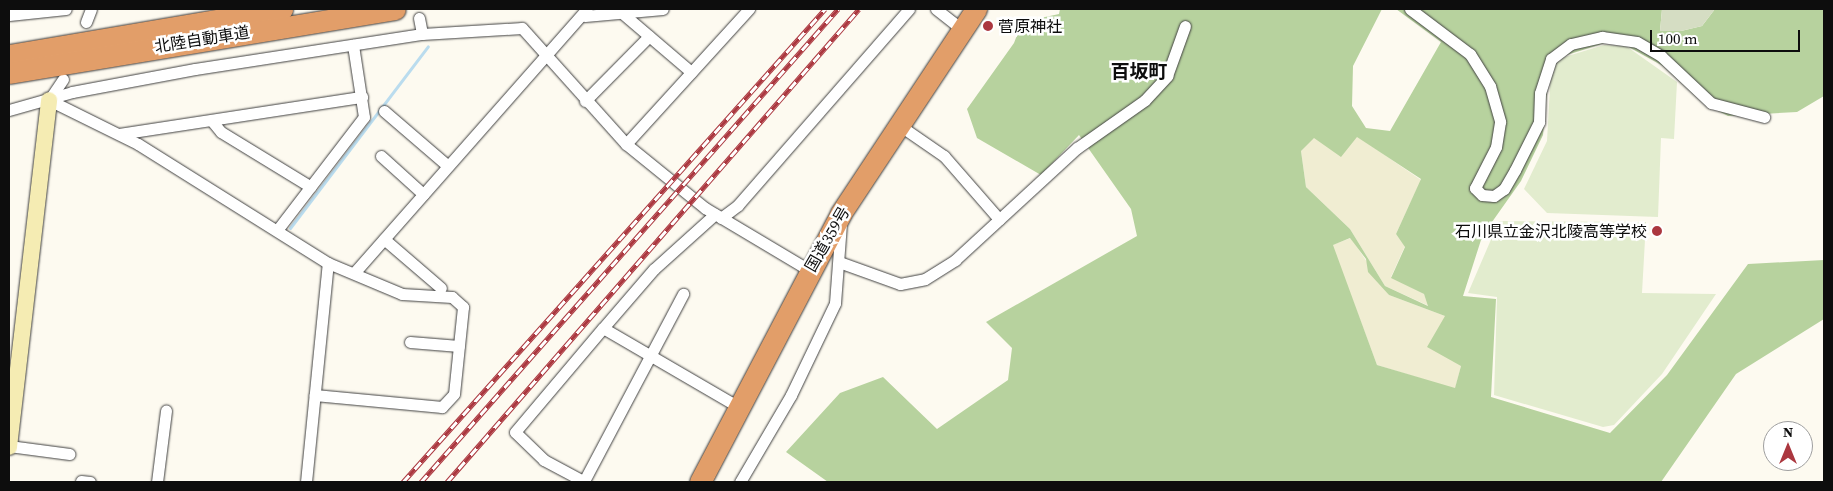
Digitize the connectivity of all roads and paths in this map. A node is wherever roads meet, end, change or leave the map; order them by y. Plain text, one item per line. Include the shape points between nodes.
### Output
1 (66, 9) edge
2 (91, 9) edge
3 (282, 9) edge
4 (395, 9) edge
5 (663, 9) edge
6 (749, 9) edge
7 (909, 9) edge
8 (936, 9) edge
9 (976, 9) edge
10 (1410, 9) edge
11 (586, 13) edge
12 (622, 13) junction
13 (246, 14) junction
14 (9, 15) edge
15 (419, 18) dead end
16 (86, 22) dead end
17 (1185, 26) dead end
18 (962, 29) junction
19 (422, 34) junction
20 (649, 36) junction
21 (353, 45) junction
22 (9, 47) edge
23 (127, 52) junction
24 (544, 54) junction
25 (9, 56) edge
26 (691, 72) junction
27 (9, 73) edge
28 (63, 79) dead end
29 (9, 81) edge
30 (362, 97) junction
31 (49, 100) junction
32 (585, 101) junction
33 (9, 110) edge
34 (384, 111) dead end
35 (1764, 117) dead end
36 (212, 121) junction
37 (899, 125) junction
38 (117, 134) junction
39 (626, 144) junction
40 (381, 156) dead end
41 (448, 166) junction
42 (311, 187) junction
43 (423, 194) junction
44 (841, 213) junction
45 (718, 216) junction
46 (999, 219) junction
47 (278, 229) junction
48 (384, 239) junction
49 (839, 262) junction
50 (328, 263) junction
51 (809, 270) junction
52 (354, 273) junction
53 (440, 288) dead end
54 (683, 294) dead end
55 (603, 328) junction
56 (410, 342) dead end
57 (459, 346) junction
58 (651, 354) junction
59 (12, 392) edge
60 (315, 394) junction
61 (739, 406) junction
62 (166, 411) dead end
63 (9, 447) edge
64 (68, 454) dead end
65 (157, 482) edge
66 (306, 482) edge
67 (584, 482) edge
68 (700, 482) edge
69 (740, 482) edge

1 - 14 street
2 - 16 street
3 - 13 highway, 北陸自動車道
4 - 23 highway, 北陸自動車道
5 - 12 street
6 - 26 street
7 - 45 street via 738,205
8 - 18 street
9 - 18 highway, 国道359号
10 - 35 street via 1470,54 1490,86 1500,122 1496,147 1475,188 1482,195 1494,196 1504,189 1539,122 1540,93 1551,60 1571,44 1602,38 1637,42 1661,56 1711,103
11 - 12 street
11 - 24 street
12 - 20 street
13 - 22 highway
13 - 25 highway, 北陸自動車道
15 - 19 street
17 - 46 street via 1167,76 1145,100 1077,148
18 - 37 highway, 国道359号
19 - 21 street
19 - 24 street via 522,28
20 - 26 street
20 - 32 street
21 - 30 street
21 - 31 street via 195,69
23 - 27 highway, 北陸自動車道
23 - 29 highway
24 - 32 street
24 - 41 street
26 - 39 street
28 - 31 street
30 - 36 street
30 - 42 street via 364,117
31 - 33 street
31 - 38 street
31 - 59 street
32 - 39 street
34 - 41 street
36 - 38 street
36 - 42 street via 221,132
37 - 44 highway, 国道359号
37 - 46 street via 944,156
38 - 47 street
39 - 45 street
40 - 43 street
41 - 43 street
42 - 47 street
43 - 48 street
44 - 49 street
44 - 51 highway, 国道359号
45 - 51 street
45 - 55 street via 654,269
46 - 49 street via 956,260 925,279 900,284
47 - 50 street
48 - 52 street
48 - 53 street
49 - 69 street via 835,303 818,344
50 - 52 street
50 - 60 street
51 - 61 highway, 国道359号
52 - 57 street via 402,294 452,297 464,307
54 - 58 street
55 - 58 street
55 - 67 street via 515,432 544,460
56 - 57 street
57 - 60 street via 454,394 442,407
58 - 61 street
58 - 67 street
59 - 63 street
60 - 66 street
61 - 68 highway, 国道359号
62 - 65 street
63 - 64 street

